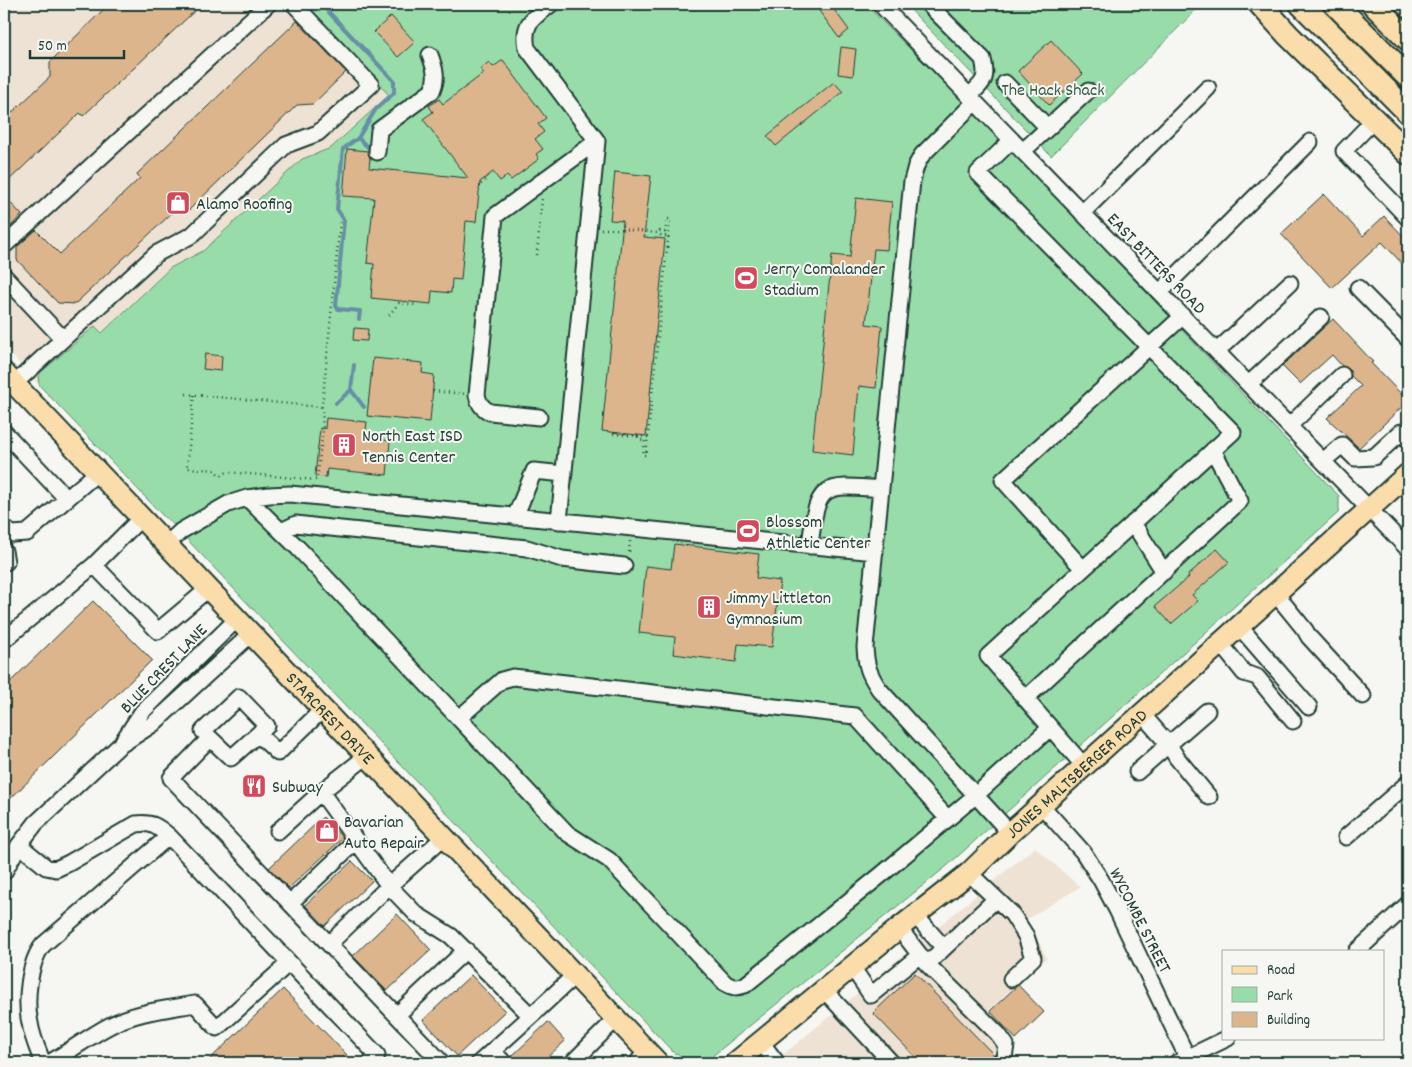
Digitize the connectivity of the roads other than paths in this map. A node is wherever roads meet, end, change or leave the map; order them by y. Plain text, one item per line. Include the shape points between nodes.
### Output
1 (268, 4) edge
2 (294, 4) edge
3 (551, 4) edge
4 (880, 4) edge
5 (928, 4) edge
6 (1260, 4) edge
7 (1301, 4) edge
8 (1335, 4) edge
9 (1373, 4) edge
10 (1408, 38) edge
11 (430, 55) dead end
12 (1408, 77) edge
13 (1005, 84) dead end
14 (1208, 88) dead end
15 (1088, 90) dead end
16 (972, 99) junction
17 (1408, 112) edge
18 (1375, 119) junction
19 (1048, 128) junction
20 (1012, 140) junction
21 (597, 141) junction
22 (1310, 142) dead end
23 (1023, 151) junction
24 (377, 152) dead end
25 (1408, 153) edge
26 (1082, 213) junction
27 (1408, 218) edge
28 (4, 246) edge
29 (4, 276) edge
30 (1290, 283) dead end
31 (1358, 288) dead end
32 (1160, 292) junction
33 (1183, 316) junction
34 (1321, 317) dead end
35 (63, 338) junction
36 (1408, 339) edge
37 (1149, 347) junction
38 (1217, 351) junction
39 (1342, 375) dead end
40 (9, 378) edge
41 (1249, 384) junction
42 (539, 417) dead end
43 (1289, 426) junction
44 (4, 432) edge
45 (1408, 440) edge
46 (1213, 450) junction
47 (1323, 461) junction
48 (98, 472) junction
49 (564, 474) junction
50 (1408, 474) edge
51 (881, 489) junction
52 (247, 498) junction
53 (67, 499) junction
54 (1369, 509) junction
55 (515, 517) junction
56 (141, 518) junction
57 (559, 521) junction
58 (1133, 523) junction
59 (4, 528) edge
60 (281, 531) junction
61 (167, 544) junction
62 (810, 546) junction
63 (1408, 548) edge
64 (875, 552) junction
65 (627, 559) road end
66 (94, 565) junction
67 (1083, 569) junction
68 (1164, 572) junction
69 (208, 589) junction
70 (1275, 593) junction
71 (237, 619) junction
72 (1238, 626) junction
73 (251, 634) junction
74 (4, 640) edge
75 (1220, 643) junction
76 (1363, 696) dead end
77 (1025, 700) junction
78 (1309, 706) dead end
79 (323, 710) junction
80 (1207, 711) dead end
81 (1142, 714) junction
82 (458, 718) junction
83 (1293, 721) dead end
84 (1050, 728) junction
85 (258, 734) junction
86 (210, 738) junction
87 (1170, 745) junction
88 (119, 746) junction
89 (367, 756) junction
90 (1084, 766) junction
91 (1137, 772) dead end
92 (1408, 784) edge
93 (321, 792) junction
94 (976, 795) junction
95 (1209, 797) dead end
96 (1041, 805) junction
97 (948, 819) junction
98 (278, 831) dead end
99 (1010, 833) junction
100 (169, 836) junction
101 (444, 837) junction
102 (1346, 837) dead end
103 (356, 841) junction
104 (19, 844) junction
105 (4, 872) edge
106 (969, 873) junction
107 (389, 886) junction
108 (996, 898) junction
109 (290, 903) junction
110 (1408, 904) edge
111 (915, 915) junction
112 (899, 928) junction
113 (330, 944) junction
114 (944, 948) junction
115 (466, 950) junction
116 (1358, 950) edge
117 (923, 959) junction
118 (289, 963) junction
119 (852, 967) junction
120 (575, 975) junction
121 (1011, 979) dead end
122 (824, 990) junction
123 (397, 1015) junction
124 (531, 1016) junction
125 (616, 1019) junction
126 (1224, 1040) edge
127 (761, 1042) junction
128 (493, 1051) junction
129 (648, 1059) edge
130 (377, 1061) edge
131 (1184, 1061) edge
132 (43, 1063) edge
133 (49, 1063) edge
134 (442, 1063) edge
135 (480, 1063) edge
136 (504, 1063) edge
137 (572, 1063) edge
138 (735, 1063) edge
139 (777, 1063) edge
140 (892, 1063) edge
141 (999, 1063) edge

1 - 28 street
2 - 35 street via 371,85 318,132 286,145 192,235 156,254
3 - 21 street via 526,26 527,48
4 - 16 street, EAST BITTERS ROAD
5 - 16 street via 983,59 986,71
6 - 18 highway
7 - 17 highway
8 - 12 highway
9 - 10 highway
11 - 24 street via 436,74 432,91 379,130
13 - 19 street
14 - 26 street
15 - 19 street
16 - 20 street, EAST BITTERS ROAD
16 - 51 street via 922,155 912,181
18 - 25 highway
18 - 27 street via 1344,151
19 - 23 street
20 - 23 street, EAST BITTERS ROAD
20 - 37 street via 978,173
21 - 42 street via 495,216 478,402 490,412
21 - 49 street
22 - 32 street
23 - 26 street, EAST BITTERS ROAD
26 - 32 street, EAST BITTERS ROAD
29 - 35 street
30 - 38 street
31 - 36 street
32 - 33 street, EAST BITTERS ROAD
33 - 37 street
33 - 38 street, EAST BITTERS ROAD
34 - 41 street
35 - 40 street
37 - 46 street via 1233,432
37 - 67 street via 1003,480
38 - 41 street, EAST BITTERS ROAD
39 - 43 street
40 - 48 main road, STARCREST DRIVE
41 - 43 street, EAST BITTERS ROAD
43 - 47 street, EAST BITTERS ROAD
44 - 53 street
45 - 47 street via 1401,432 1374,457 1355,458 1342,445
46 - 58 street
46 - 68 street via 1240,501
47 - 54 street, EAST BITTERS ROAD
48 - 53 street
48 - 56 main road, STARCREST DRIVE
49 - 55 street via 534,471
49 - 57 street
50 - 54 main road, JONES MALTSBERGER ROAD
51 - 62 street via 849,487 822,494 814,513
51 - 64 street
52 - 55 street via 290,494
52 - 60 street
52 - 61 street via 228,504 181,531
53 - 59 street via 28,533 12,534
54 - 63 street, EAST BITTERS ROAD
54 - 70 main road, JONES MALTSBERGER ROAD
55 - 57 street
56 - 61 main road, STARCREST DRIVE
56 - 66 street
57 - 62 street
58 - 67 street
58 - 68 street
60 - 65 street via 296,524 527,548 562,559
60 - 82 street
61 - 69 main road, STARCREST DRIVE
62 - 64 street
64 - 94 street via 866,647 871,676 879,689
66 - 69 street via 158,631
66 - 74 street
67 - 77 street via 988,656
68 - 77 street
69 - 71 main road, STARCREST DRIVE
70 - 72 main road, JONES MALTSBERGER ROAD
70 - 76 street via 1309,637
71 - 73 main road, STARCREST DRIVE
71 - 88 street, BLUE CREST LANE via 142,712
72 - 75 main road, JONES MALTSBERGER ROAD
72 - 78 street
73 - 79 main road, STARCREST DRIVE
73 - 88 street, BLUE CREST LANE via 153,724
75 - 81 main road, JONES MALTSBERGER ROAD
75 - 83 street via 1244,673 1257,677
77 - 84 street
79 - 85 street via 278,753
79 - 89 main road, STARCREST DRIVE
80 - 87 street
81 - 87 street
81 - 90 main road, JONES MALTSBERGER ROAD
82 - 97 street via 502,680 513,677 855,716
82 - 97 street via 567,833 609,860 731,987 745,985
84 - 90 street
84 - 94 street
85 - 86 street via 231,758
85 - 86 street via 267,726 239,697 203,731
86 - 109 street via 171,778
87 - 91 street
87 - 95 street
88 - 104 street, BLUE CREST LANE via 36,822
89 - 93 street
89 - 101 main road, STARCREST DRIVE
90 - 96 main road, JONES MALTSBERGER ROAD
92 - 102 street
93 - 98 street
93 - 103 street
94 - 97 street
94 - 99 street
96 - 99 main road, JONES MALTSBERGER ROAD
96 - 131 street, WYCOMBE STREET via 1083,852 1102,880
99 - 106 main road, JONES MALTSBERGER ROAD
100 - 104 street via 154,825 136,824 56,868 46,867
100 - 118 street
100 - 132 street via 43,944 38,952 28,1000 29,1022
101 - 107 street
101 - 120 main road, STARCREST DRIVE
103 - 107 street
103 - 109 street
104 - 105 street, BLUE CREST LANE
106 - 108 street
106 - 111 main road, JONES MALTSBERGER ROAD
107 - 113 street
107 - 115 street via 416,914 451,936
108 - 114 street
108 - 121 street via 1012,914 1026,936 1033,958
109 - 113 street
110 - 116 street
111 - 112 main road, JONES MALTSBERGER ROAD
111 - 114 street
112 - 117 street
112 - 119 main road, JONES MALTSBERGER ROAD
113 - 123 street
114 - 117 street
115 - 123 street
115 - 124 street
117 - 119 street via 871,994
117 - 141 street via 1006,1045 1004,1058
118 - 130 street
118 - 133 street via 216,1028 195,1004 158,1010 109,1026
119 - 122 main road, JONES MALTSBERGER ROAD
120 - 124 street
120 - 125 main road, STARCREST DRIVE
122 - 127 main road, JONES MALTSBERGER ROAD
122 - 140 street
123 - 134 street
124 - 128 street
125 - 129 main road, STARCREST DRIVE
125 - 137 street
126 - 131 street
127 - 138 main road, JONES MALTSBERGER ROAD
127 - 139 street
128 - 135 street
128 - 136 street

